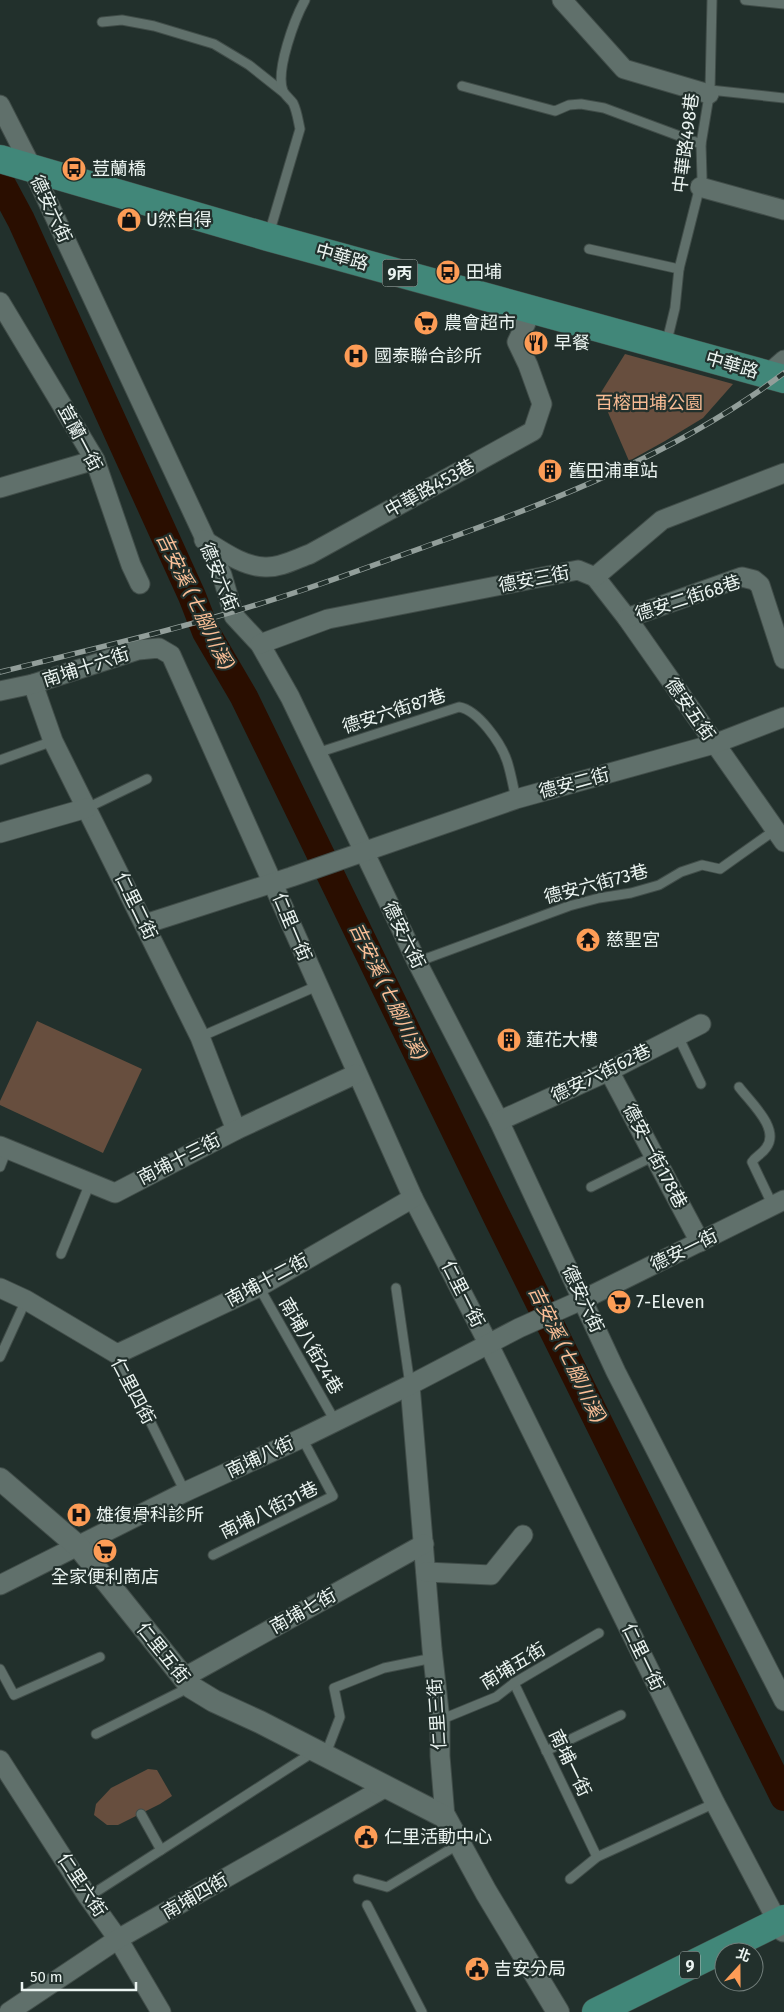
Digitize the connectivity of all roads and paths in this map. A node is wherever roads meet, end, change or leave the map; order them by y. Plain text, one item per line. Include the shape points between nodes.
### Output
1 (305, 0) edge
2 (562, 0) edge
3 (712, 0) edge
4 (745, 0) edge
5 (784, 4) edge
6 (102, 22) dead end
7 (462, 86) dead end
8 (283, 92) junction
9 (709, 92) junction
10 (784, 98) edge
11 (0, 106) edge
12 (701, 144) junction
13 (16, 164) edge
14 (700, 187) junction
15 (784, 210) edge
16 (268, 236) junction
17 (590, 250) dead end
18 (679, 269) junction
19 (0, 302) edge
20 (520, 306) junction
21 (666, 346) junction
22 (778, 371) edge
23 (95, 460) junction
24 (784, 473) edge
25 (0, 488) edge
26 (204, 540) junction
27 (595, 577) junction
28 (140, 584) dead end
29 (627, 618) junction
30 (260, 644) junction
31 (171, 656) joint
32 (784, 659) edge
33 (33, 684) junction
34 (0, 691) edge
35 (784, 717) edge
36 (53, 741) junction
37 (714, 744) junction
38 (317, 753) junction
39 (0, 760) edge
40 (147, 779) dead end
41 (516, 799) junction
42 (88, 808) junction
43 (0, 833) edge
44 (780, 836) edge
45 (363, 851) junction
46 (272, 882) junction
47 (145, 924) junction
48 (417, 962) junction
49 (317, 986) junction
50 (701, 1024) dead end
51 (678, 1036) junction
52 (200, 1037) junction
53 (609, 1071) junction
54 (356, 1074) junction
55 (701, 1084) dead end
56 (739, 1087) dead end
57 (499, 1120) junction
58 (236, 1130) junction
59 (4, 1148) edge
60 (654, 1156) junction
61 (0, 1167) edge
62 (90, 1183) junction
63 (590, 1187) dead end
64 (413, 1198) junction
65 (778, 1203) edge
66 (700, 1242) junction
67 (61, 1254) dead end
68 (259, 1287) junction
69 (0, 1288) edge
70 (396, 1288) dead end
71 (584, 1299) junction
72 (26, 1300) junction
73 (520, 1328) joint
74 (488, 1343) junction
75 (117, 1354) junction
76 (0, 1358) edge
77 (410, 1385) junction
78 (335, 1420) junction
79 (302, 1438) junction
80 (0, 1479) edge
81 (185, 1492) junction
82 (523, 1535) dead end
83 (424, 1544) junction
84 (79, 1547) junction
85 (213, 1555) dead end
86 (426, 1572) junction
87 (0, 1586) edge
88 (599, 1633) dead end
89 (100, 1657) dead end
90 (433, 1658) junction
91 (0, 1669) edge
92 (187, 1683) junction
93 (514, 1683) junction
94 (784, 1701) edge
95 (621, 1714) dead end
96 (440, 1720) junction
97 (96, 1734) dead end
98 (546, 1751) junction
99 (320, 1753) junction
100 (0, 1760) edge
101 (386, 1787) junction
102 (715, 1803) junction
103 (141, 1814) dead end
104 (445, 1817) junction
105 (459, 1844) junction
106 (161, 1850) junction
107 (597, 1857) junction
108 (358, 1879) dead end
109 (570, 1879) dead end
110 (88, 1897) junction
111 (367, 1904) dead end
112 (782, 1924) edge
113 (118, 1939) junction
114 (9, 2012) edge
115 (161, 2012) edge
116 (422, 2012) edge
117 (558, 2012) edge
118 (596, 2012) edge

1 - 8 lane via 295,16 282,68
2 - 9 street via 624,69
3 - 9 lane, 中華路498巷
4 - 5 lane
6 - 8 lane via 122,20 154,26 214,44 250,65
7 - 12 lane via 555,111 581,104 604,108
8 - 16 lane via 292,102 300,129
9 - 10 lane
9 - 12 lane, 中華路498巷
11 - 13 street, 德安六街
12 - 14 lane, 中華路498巷
13 - 16 main road, 中華路 / 9丙
13 - 26 street, 德安六街
14 - 15 street
14 - 18 lane, 中華路498巷
16 - 20 main road, 中華路 / 9丙
17 - 18 lane
18 - 21 lane, 中華路498巷 via 675,308
19 - 23 street, 荳蘭一街
20 - 21 main road, 中華路 / 9丙
20 - 26 street, 中華路453巷 via 526,323 518,342 542,404 533,431 310,554 284,564 265,567 247,562
21 - 22 main road, 中華路 / 9丙
23 - 25 street
23 - 28 street, 荳蘭一街
24 - 27 street, 德安三街 via 662,520
26 - 30 street, 德安六街 via 222,575 234,616
27 - 29 street, 德安五街
27 - 30 street, 德安三街 via 578,570 328,619
29 - 32 street, 德安二街68巷 via 742,577 754,580 760,585
29 - 37 street, 德安五街
30 - 38 street, 德安六街
31 - 33 street, 南埔十六街 via 159,648 138,650
31 - 46 street, 仁里一街
33 - 34 street, 南埔十六街
33 - 36 street, 仁里二街
35 - 37 street, 德安二街
36 - 39 lane
36 - 42 street, 仁里二街
37 - 41 street, 德安二街
37 - 44 street, 德安五街
38 - 41 lane, 德安六街87巷 via 459,707 468,708 480,719 506,759
38 - 45 street, 德安六街
40 - 42 lane
41 - 45 street, 德安二街
42 - 43 street
42 - 47 street, 仁里二街
44 - 48 lane, 德安六街73巷 via 720,869 702,865 681,872 659,885 569,906
45 - 46 street, 德安二街
45 - 48 street, 德安六街
46 - 47 street, 德安二街
46 - 49 street, 仁里一街
47 - 52 street, 仁里二街
48 - 57 street, 德安六街
49 - 52 lane
49 - 54 street, 仁里一街
50 - 51 street, 德安六街62巷
51 - 53 street, 德安六街62巷
51 - 55 lane
52 - 58 street, 仁里二街
53 - 57 street, 德安六街62巷
53 - 60 street, 德安一街178巷
54 - 58 street, 南埔十三街
54 - 64 street, 仁里一街
56 - 65 lane via 769,1126 770,1142 752,1162
57 - 71 street, 德安六街
58 - 62 street, 南埔十三街 via 115,1193
59 - 61 lane
59 - 62 street, 南埔十三街
60 - 63 lane
60 - 66 street, 德安一街178巷
62 - 67 lane
64 - 68 street, 南埔十二街
64 - 74 street, 仁里一街
65 - 66 street, 德安一街
66 - 71 street, 德安一街
68 - 75 street, 南埔十二街
68 - 78 lane, 南埔八街24巷
69 - 72 street, 仁里四街
70 - 77 lane
71 - 73 street, 德安一街
71 - 94 street, 德安六街 via 616,1372
72 - 75 street, 仁里四街
72 - 76 lane
73 - 74 street, 南埔八街
74 - 77 street, 南埔八街
74 - 102 street, 仁里一街
75 - 81 lane, 仁里四街
77 - 78 street, 南埔八街
77 - 83 street, 仁里三街
78 - 79 street, 南埔八街
79 - 81 street, 南埔八街
79 - 85 lane, 南埔八街31巷 via 333,1496
80 - 84 street, 仁里五街
81 - 84 street, 南埔八街
82 - 86 street via 490,1575
83 - 86 street, 仁里三街
83 - 92 street, 南埔七街
84 - 87 street, 南埔八街
84 - 92 street, 仁里五街
86 - 90 street, 仁里三街
88 - 93 lane, 南埔五街
89 - 91 lane via 14,1695
90 - 96 street, 仁里三街
90 - 99 lane via 384,1668 334,1688 340,1718
92 - 97 lane
92 - 99 street, 仁里五街 via 214,1701
93 - 96 lane, 南埔五街 via 496,1697
93 - 98 lane, 南埔一街
95 - 98 lane
96 - 104 street, 仁里三街
98 - 107 lane, 南埔一街
99 - 101 street, 仁里五街
99 - 106 lane
100 - 110 street, 仁里六街
101 - 104 street, 仁里五街
101 - 113 street, 南埔四街
102 - 107 lane
102 - 112 street, 仁里一街
103 - 106 lane
104 - 105 street, 仁里三街
105 - 108 lane via 387,1887
105 - 117 street, 仁里三街
106 - 110 lane
107 - 109 lane
110 - 113 street, 仁里六街
111 - 116 lane
112 - 118 main road, 9
113 - 114 street, 南埔四街
113 - 115 street, 仁里六街

